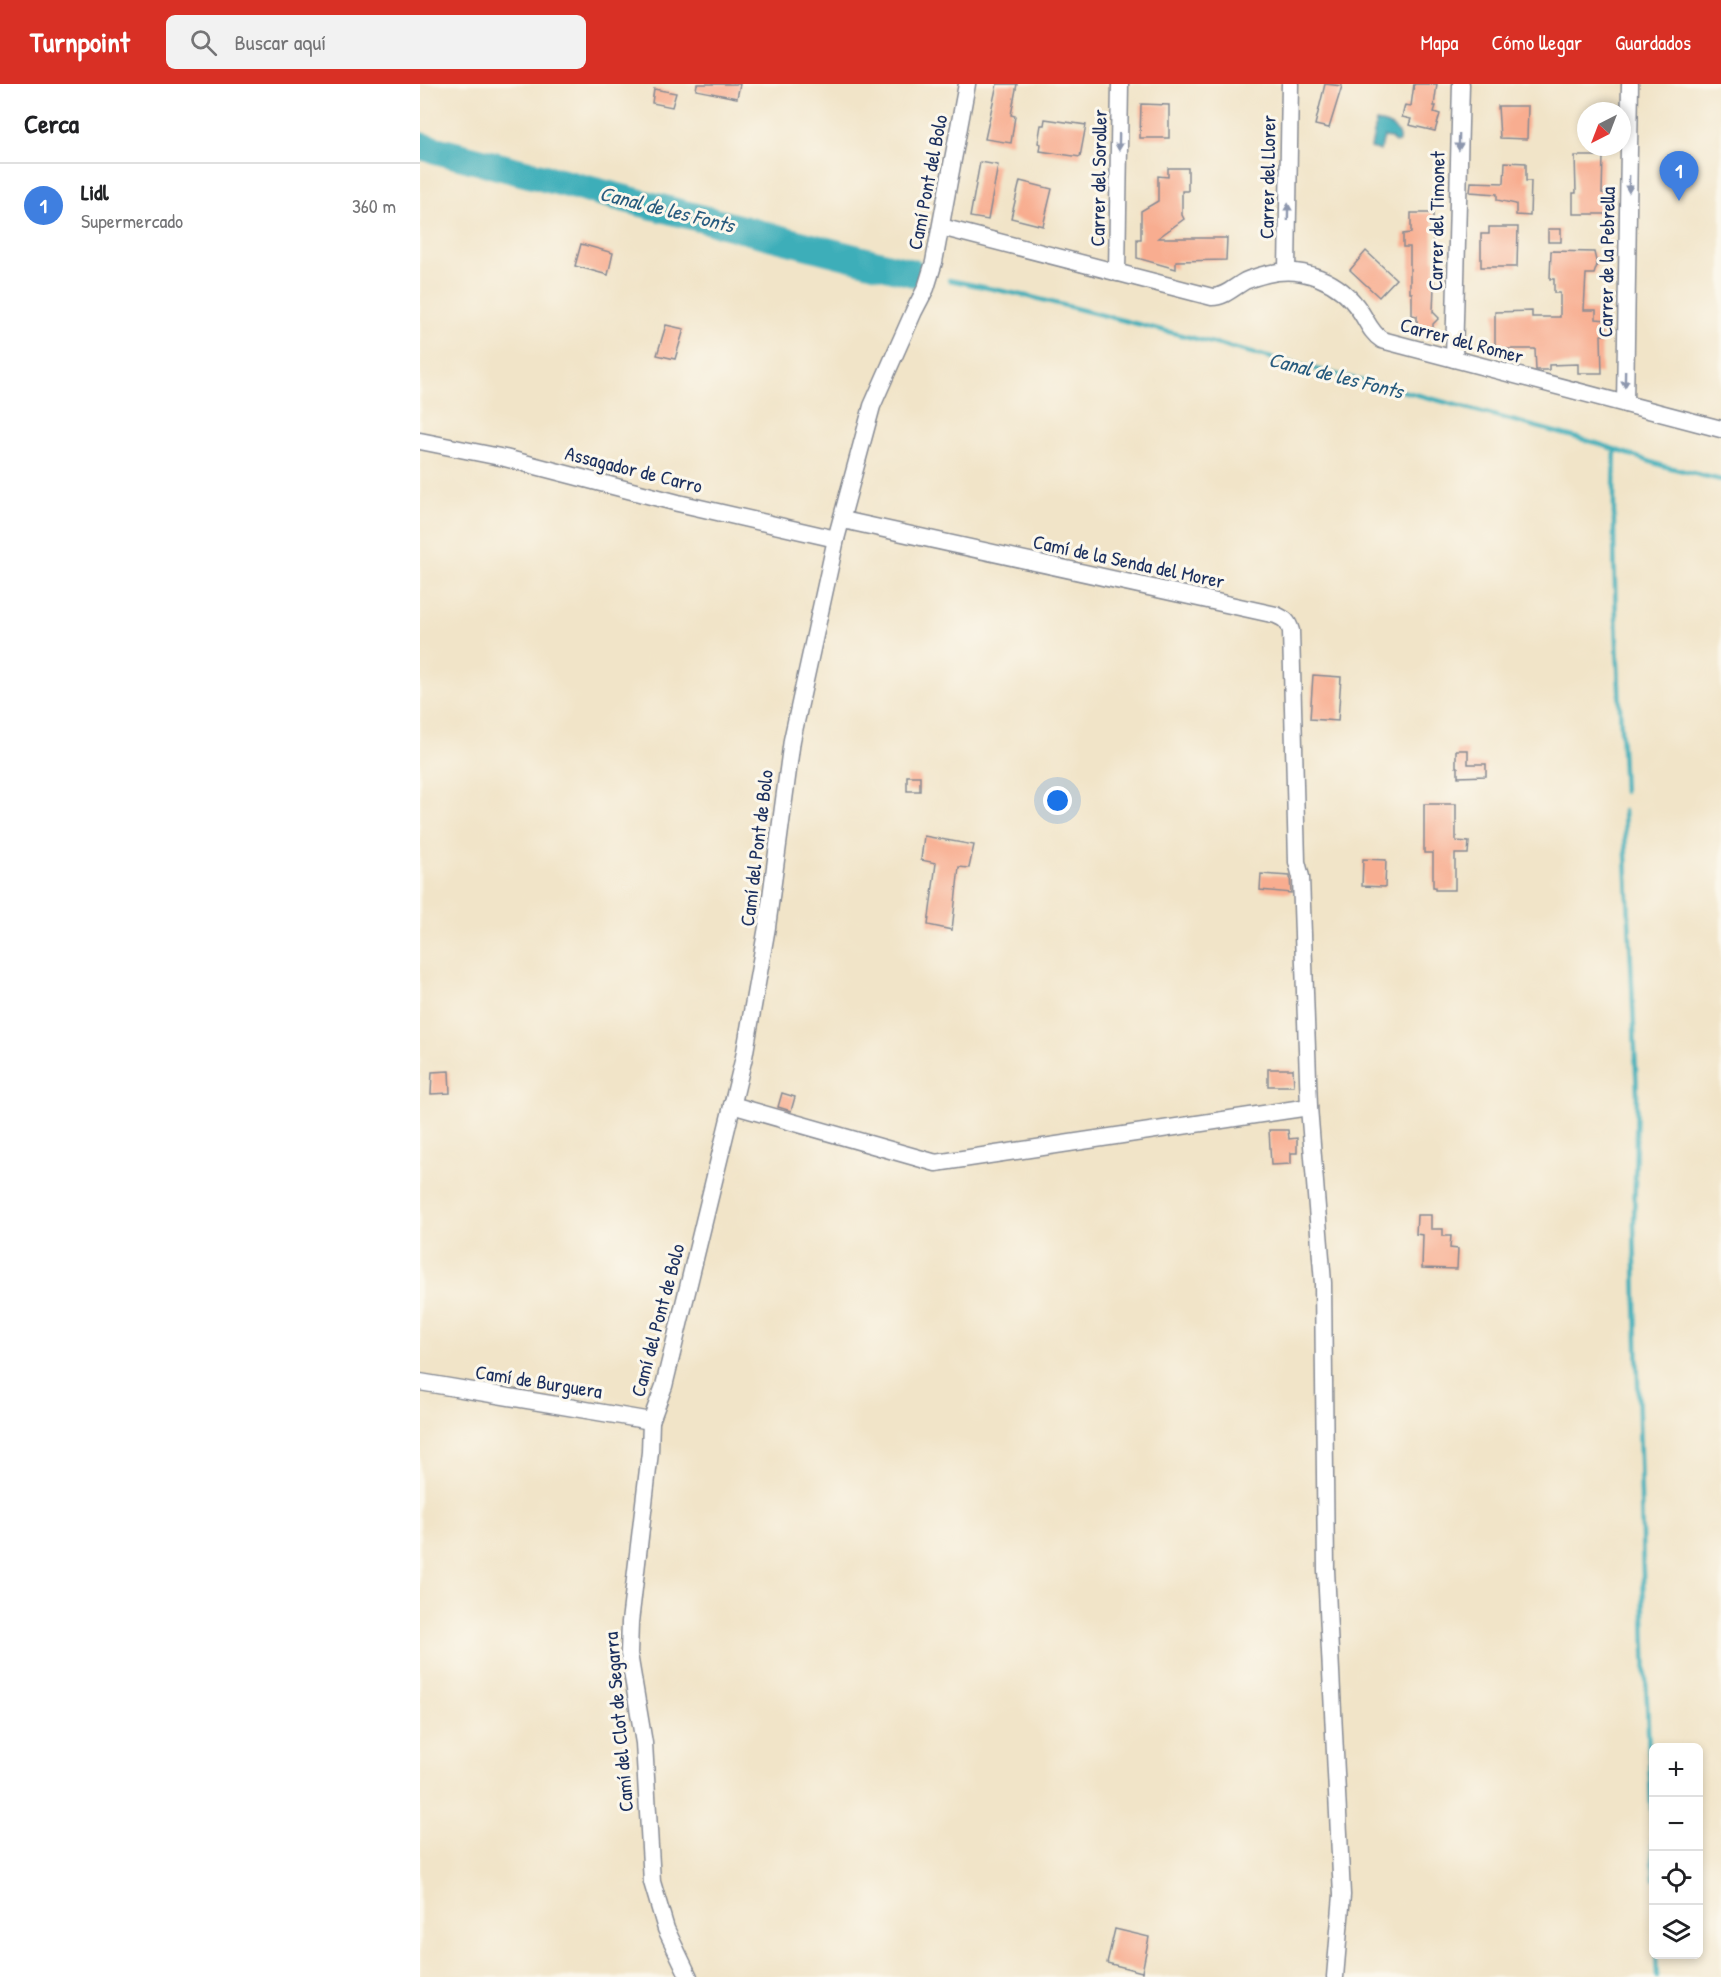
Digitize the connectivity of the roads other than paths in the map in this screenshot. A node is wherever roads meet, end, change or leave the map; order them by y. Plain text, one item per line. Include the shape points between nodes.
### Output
1 (967, 84) edge
2 (1120, 84) edge
3 (1290, 84) edge
4 (1461, 84) edge
5 (1630, 84) edge
6 (941, 227) junction
7 (1287, 270) junction
8 (1118, 273) junction
9 (926, 288) joint
10 (1454, 359) junction
11 (1625, 404) junction
12 (1721, 429) edge
13 (420, 441) edge
14 (843, 520) junction
15 (836, 539) junction
16 (732, 1105) junction
17 (1309, 1107) junction
18 (420, 1382) edge
19 (651, 1421) junction
20 (689, 1977) edge
21 (1335, 1977) edge

1 - 6 street, Camí Pont del Bolo
2 -> 8 street, Carrer del Soroller
7 -> 3 street, Carrer del Llorer
4 -> 10 street, Carrer del Timonet
5 -> 11 street, Carrer de la Pebrella
6 - 8 street, Carrer del Romer
6 - 9 street, Camí Pont del Bolo
7 - 8 street, Carrer del Romer via 1247,280 1219,297
7 - 10 street, Carrer del Romer via 1314,276 1336,287 1354,302 1372,332 1382,340
9 - 14 street, Camí del Pont de Bolo via 872,406
10 - 11 street, Carrer del Romer
11 - 12 street, Carrer del Romer
13 - 15 street, Assagador de Carro
14 - 15 street, Camí del Pont de Bolo
14 - 17 street, Camí de la Senda del Morer via 1285,618 1289,623
15 - 16 street, Camí del Pont de Bolo via 792,740 768,927
16 - 17 street via 936,1163
16 - 19 street, Camí del Pont de Bolo via 664,1386
17 - 21 street via 1323,1283 1326,1570 1342,1895
18 - 19 street, Camí de Burguera
19 - 20 street, Camí del Clot de Segarra via 629,1654 644,1743 652,1882 666,1929

